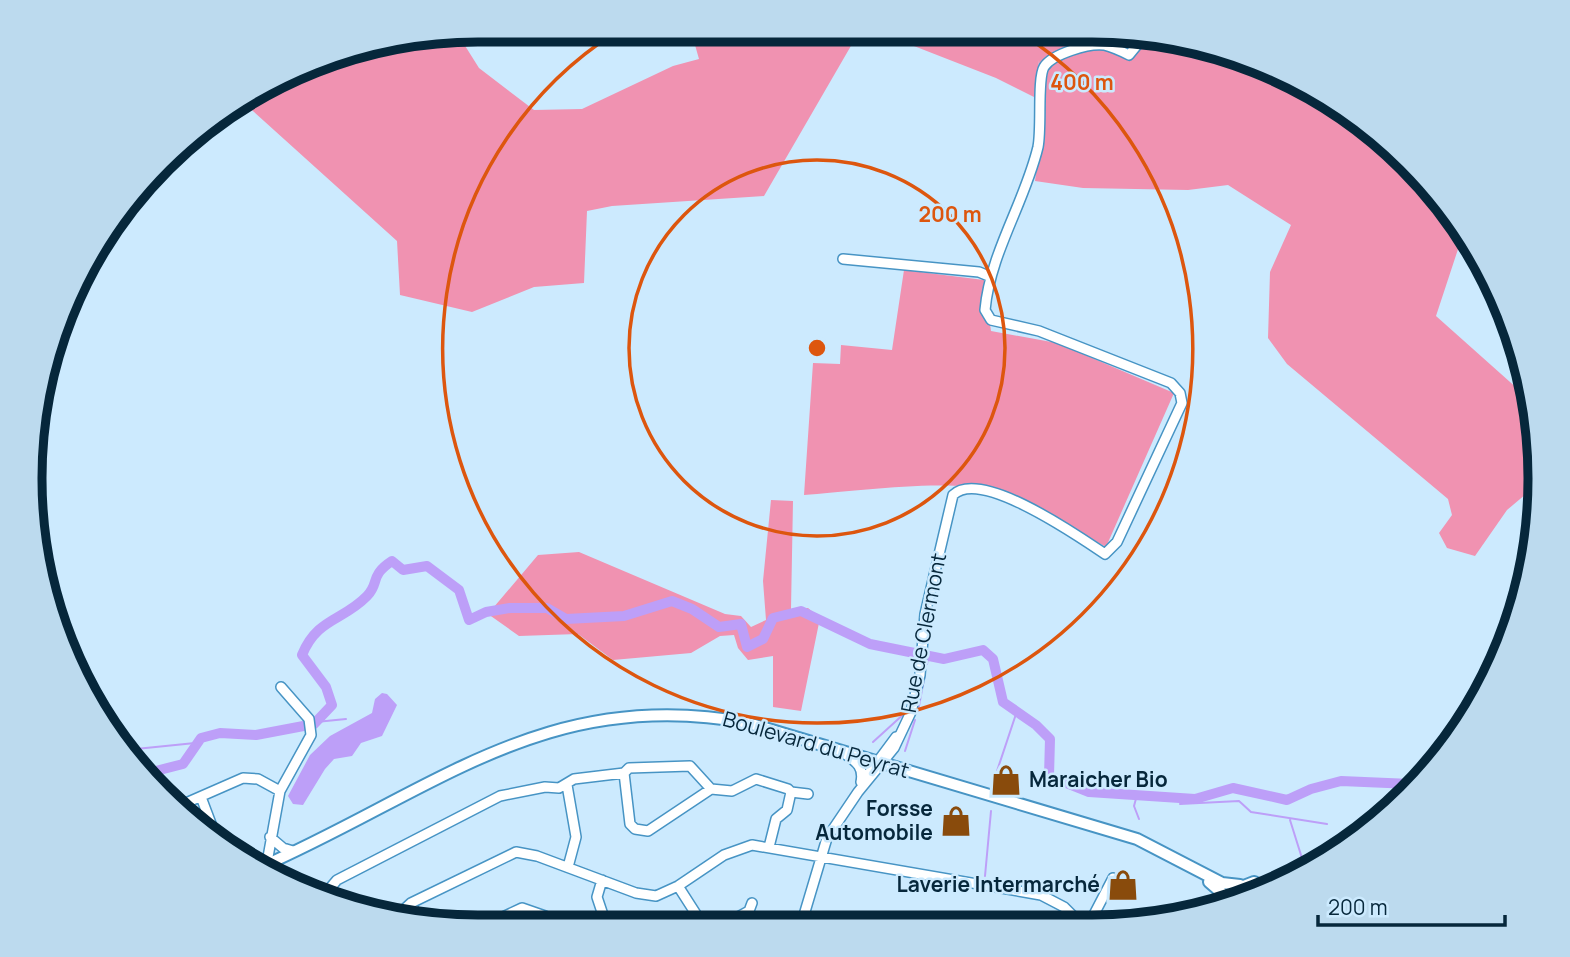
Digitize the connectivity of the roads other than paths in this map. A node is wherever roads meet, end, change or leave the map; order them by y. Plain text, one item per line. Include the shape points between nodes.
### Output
1 (1137, 45) edge
2 (843, 259) dead end
3 (991, 278) junction
4 (281, 687) dead end
5 (905, 724) junction
6 (894, 748) junction
7 (838, 750) junction
8 (880, 763) junction
9 (910, 771) junction
10 (624, 773) junction
11 (567, 785) junction
12 (860, 788) junction
13 (711, 789) junction
14 (281, 791) junction
15 (791, 792) junction
16 (808, 794) dead end
17 (201, 797) junction
18 (187, 803) edge
19 (208, 817) junction
20 (205, 819) edge
21 (210, 823) edge
22 (1101, 829) junction
23 (270, 837) junction
24 (769, 847) junction
25 (293, 851) junction
26 (821, 856) junction
27 (265, 860) edge
28 (271, 863) edge
29 (568, 867) junction
30 (1113, 878) dead end
31 (602, 880) junction
32 (1256, 883) edge
33 (1240, 885) junction
34 (678, 886) junction
35 (331, 889) edge
36 (1238, 890) edge
37 (1222, 895) edge
38 (411, 903) junction
39 (752, 903) dead end
40 (405, 909) edge
41 (414, 910) edge
42 (507, 915) edge
43 (542, 915) edge
44 (603, 915) edge
45 (697, 915) edge
46 (742, 915) edge
47 (804, 915) edge
48 (1073, 915) edge
49 (1091, 915) edge

1 - 3 street via 1129,55 1102,45 1052,59 1044,67 1038,146
2 - 3 street via 979,272
3 - 5 street, Rue de Clermont via 985,310 991,320 1040,331 1171,383 1182,402 1117,542 1105,554 1016,501 979,489 958,490 953,495 925,614 915,698
4 - 14 street via 309,719 311,735
5 - 6 street, Rue de Clermont
5 - 8 street
6 - 8 street, Rue de Clermont
6 - 9 street via 897,759
7 - 8 main road, Boulevard du Peyrat
7 - 12 street via 859,765 863,772
7 - 25 main road, Boulevard du Peyrat via 715,717 650,714 590,720 487,754
8 - 9 main road, Boulevard du Peyrat
8 - 12 street
9 - 22 main road, Boulevard du Peyrat
10 - 11 street via 574,779
10 - 13 street via 629,768 657,765 690,766
10 - 13 street via 630,824 643,832
11 - 29 street via 576,837
11 - 35 street via 499,796 337,880
12 - 26 street via 834,825
13 - 15 street via 732,791 756,779
14 - 17 street via 250,777
14 - 23 street
15 - 16 street
15 - 24 street via 787,810 776,819
17 - 18 street
17 - 19 street
19 - 20 street
19 - 21 street
22 - 33 main road, Boulevard du Peyrat via 1153,845 1227,886
22 - 37 main road, Boulevard du Peyrat via 1205,879
23 - 25 street
23 - 27 street
24 - 26 street
24 - 34 street via 741,847
25 - 28 main road, Boulevard du Peyrat
26 - 47 street
26 - 48 street via 1041,895
29 - 31 street
29 - 38 street via 527,853 508,853
30 - 49 street
31 - 34 street via 647,896
31 - 44 street via 597,897
32 - 33 main road, Boulevard du Peyrat
33 - 36 main road
34 - 45 street
38 - 40 street
38 - 41 street
39 - 46 street
42 - 43 street via 522,908

